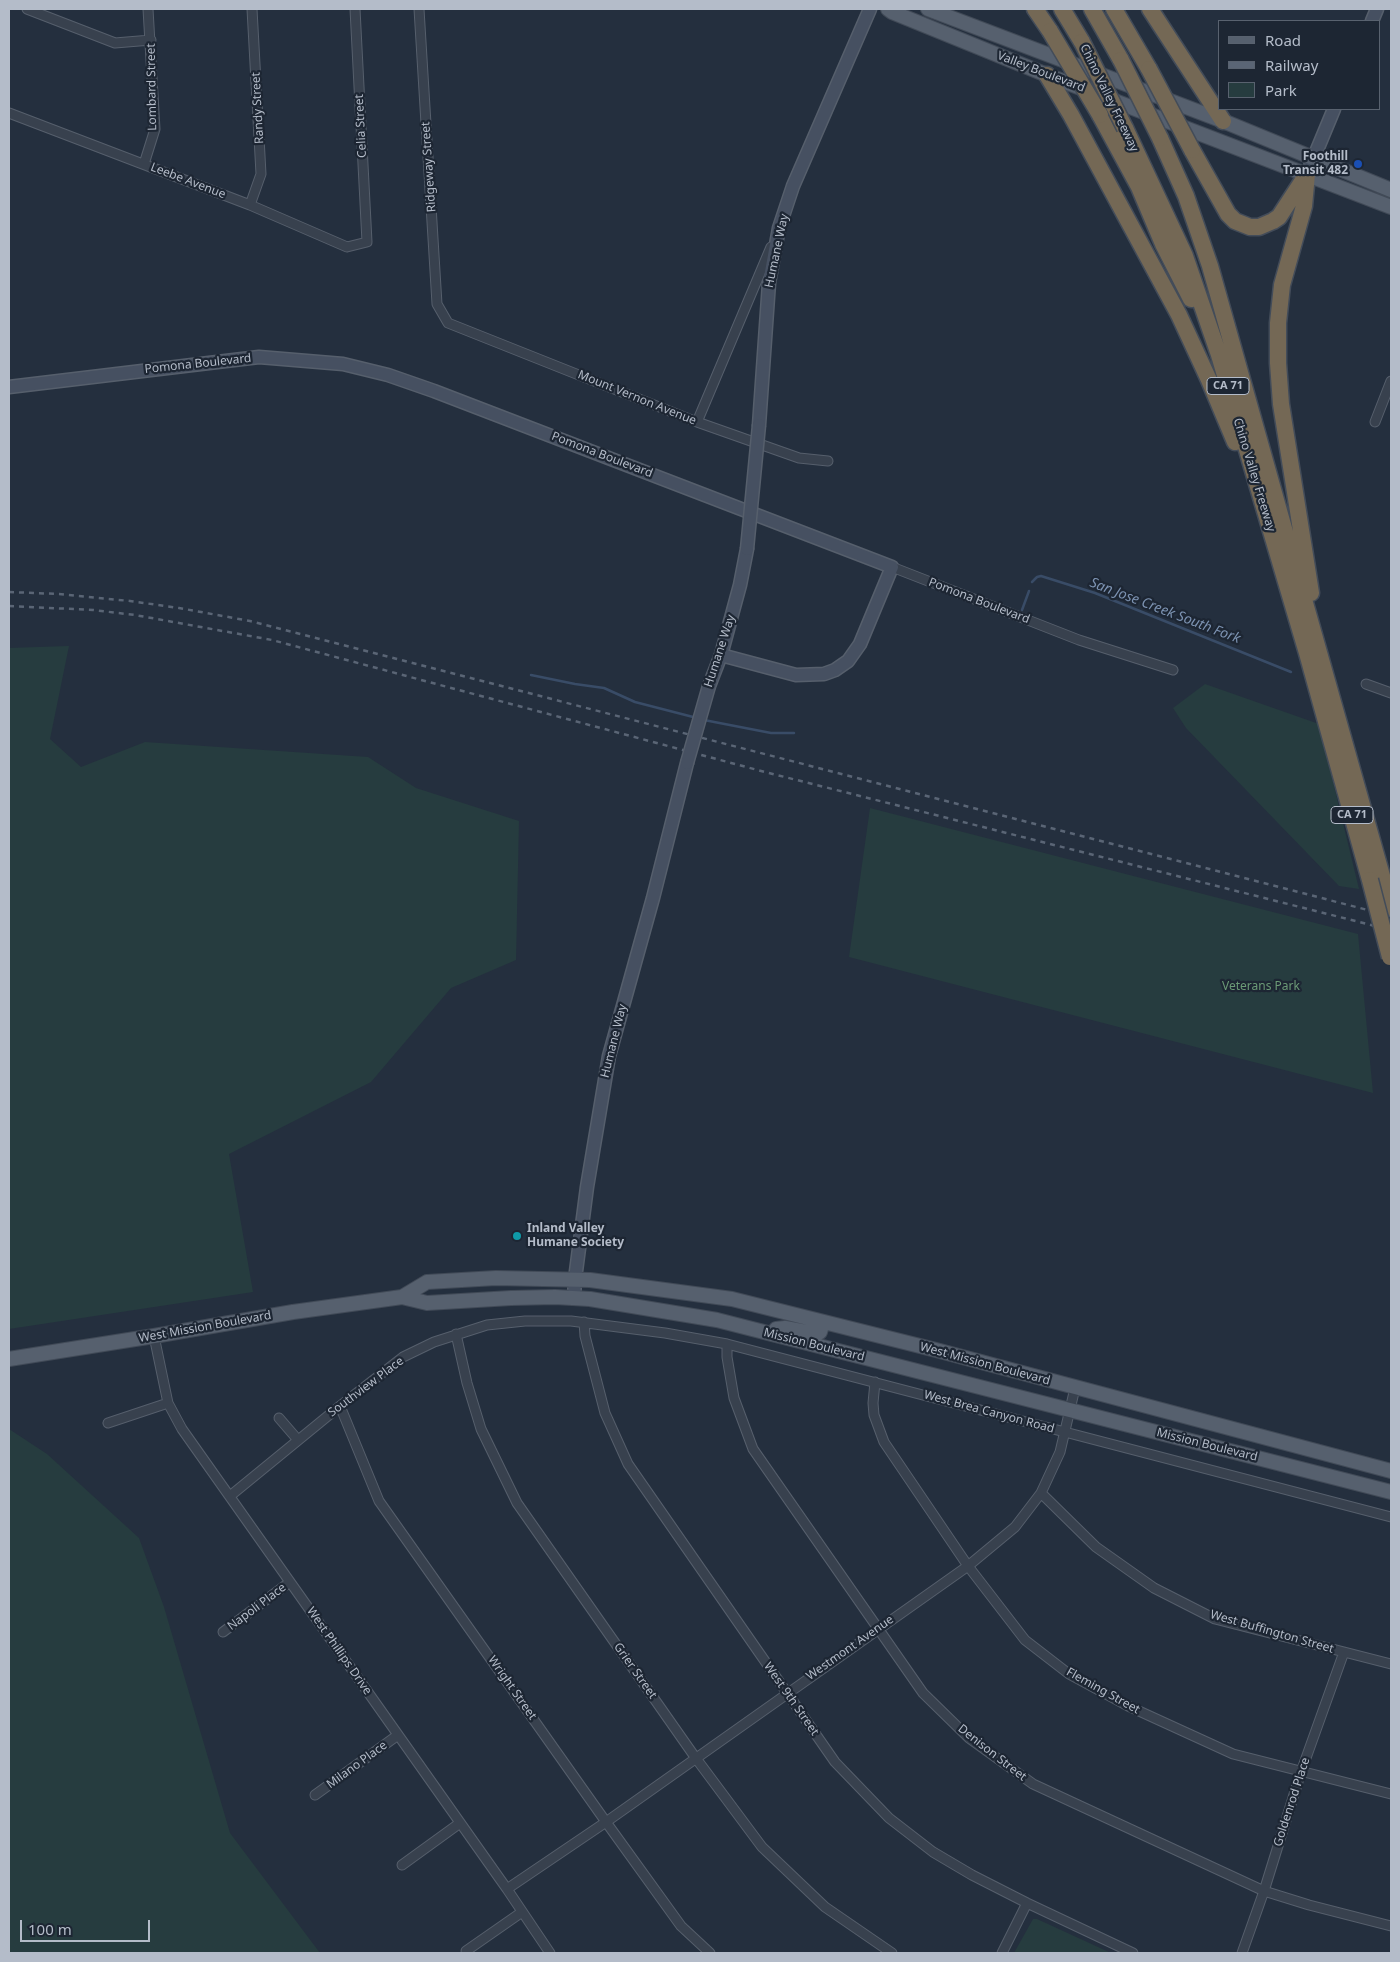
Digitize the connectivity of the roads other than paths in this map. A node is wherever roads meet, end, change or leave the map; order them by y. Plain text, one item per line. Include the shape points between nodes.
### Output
1 (27, 9) edge
2 (148, 9) edge
3 (252, 9) edge
4 (355, 9) edge
5 (418, 9) edge
6 (870, 9) edge
7 (888, 9) edge
8 (928, 9) edge
9 (1036, 9) edge
10 (1062, 9) edge
11 (1092, 9) edge
12 (1114, 9) edge
13 (1150, 9) edge
14 (151, 40) junction
15 (1047, 76) junction
16 (1334, 110) edge
17 (9, 113) edge
18 (1223, 121) junction
19 (144, 164) junction
20 (1310, 166) junction
21 (1391, 190) edge
22 (250, 205) junction
23 (1391, 207) edge
24 (779, 228) junction
25 (366, 242) joint
26 (448, 323) joint
27 (1218, 355) junction
28 (1391, 381) edge
29 (9, 387) edge
30 (697, 422) junction
31 (1375, 422) dead end
32 (828, 461) dead end
33 (1270, 525) junction
34 (892, 567) junction
35 (1315, 652) junction
36 (721, 655) junction
37 (1174, 670) dead end
38 (1366, 684) dead end
39 (1391, 693) edge
40 (1341, 752) junction
41 (1391, 908) edge
42 (1391, 960) edge
43 (575, 1279) junction
44 (402, 1297) junction
45 (574, 1298) junction
46 (584, 1322) junction
47 (823, 1322) junction
48 (769, 1333) junction
49 (456, 1334) junction
50 (154, 1336) junction
51 (727, 1344) junction
52 (9, 1359) edge
53 (875, 1382) junction
54 (1075, 1388) junction
55 (168, 1403) junction
56 (340, 1406) junction
57 (1070, 1409) junction
58 (279, 1418) dead end
59 (108, 1424) dead end
60 (1065, 1432) junction
61 (298, 1440) junction
62 (1391, 1471) edge
63 (1391, 1492) edge
64 (1041, 1493) junction
65 (230, 1496) junction
66 (1391, 1517) edge
67 (968, 1566) junction
68 (290, 1582) junction
69 (878, 1628) junction
70 (223, 1632) dead end
71 (1344, 1652) junction
72 (1391, 1664) edge
73 (786, 1693) junction
74 (398, 1735) junction
75 (695, 1757) junction
76 (1301, 1772) junction
77 (1391, 1794) edge
78 (316, 1795) dead end
79 (606, 1822) junction
80 (460, 1824) junction
81 (402, 1865) dead end
82 (507, 1890) junction
83 (1264, 1891) junction
84 (1027, 1903) junction
85 (522, 1912) junction
86 (1391, 1926) edge
87 (466, 1951) dead end
88 (550, 1953) edge
89 (710, 1953) edge
90 (892, 1953) edge
91 (1002, 1953) edge
92 (1133, 1953) edge
93 (1242, 1953) edge

1 - 14 street via 115,43
2 - 14 street, Lombard Street
3 - 22 street, Randy Street via 261,174
4 - 25 street, Celia Street
5 - 26 street, Ridgeway Street via 437,304
6 - 24 street, Humane Way via 793,186
7 - 15 main road, Valley Boulevard
8 - 18 main road, Valley Boulevard
9 - 27 highway, bridge via 1139,187 1163,244
10 - 27 highway, Chino Valley Freeway / CA 71, bridge via 1125,128 1185,256
11 - 35 highway, Chino Valley Freeway / CA 71, bridge via 1121,60 1186,196 1210,266
12 - 20 highway, bridge via 1228,214 1235,221 1258,227 1279,217
13 - 18 highway
14 - 19 street, Lombard Street via 155,129
15 - 20 main road, Valley Boulevard
15 - 33 highway via 1076,123 1179,315
16 - 20 street
17 - 19 street, Leebe Avenue
18 - 20 main road, Valley Boulevard
19 - 22 street, Leebe Avenue
20 - 21 main road
20 - 23 main road
20 - 35 highway via 1304,206 1282,285 1278,363 1281,404 1315,610
22 - 25 street, Leebe Avenue via 348,247
24 - 30 street
24 - 36 street, Humane Way, bridge via 769,283 747,549
26 - 30 street, Mount Vernon Avenue
27 - 33 highway, Chino Valley Freeway / CA 71
28 - 31 street
29 - 34 street, Pomona Boulevard via 259,357 343,364 444,394
30 - 32 street, Mount Vernon Avenue via 799,458
33 - 35 highway, Chino Valley Freeway / CA 71
34 - 36 street via 860,644 848,661 835,670 824,674 796,675
34 - 37 street, Pomona Boulevard via 1079,640
35 - 40 highway, Chino Valley Freeway / CA 71
36 - 43 street, Humane Way, bridge via 687,763 609,1056
38 - 39 street
40 - 41 highway, Chino Valley Freeway / CA 71
40 - 42 highway, Chino Valley Freeway / CA 71, bridge
43 - 44 main road via 496,1278 427,1282
43 - 45 street, Humane Way
43 - 47 main road, West Mission Boulevard via 732,1299
44 - 45 main road, Mission Boulevard via 427,1304
44 - 50 main road, West Mission Boulevard
45 - 48 main road, Mission Boulevard via 717,1320
46 - 49 street, Southview Place via 526,1321 487,1325
46 - 51 street, West Brea Canyon Road
46 - 73 street, West 9th Street via 605,1413 628,1464
47 - 48 main road via 817,1334 785,1328
47 - 54 main road, West Mission Boulevard
48 - 57 main road, Mission Boulevard
49 - 56 street, Southview Place via 403,1358
49 - 75 street, Grier Street via 481,1429 517,1503
50 - 52 main road, West Mission Boulevard
50 - 55 street, West Phillips Drive
51 - 53 street, West Brea Canyon Road
51 - 69 street, Denison Street via 734,1398 753,1449
53 - 60 street, West Brea Canyon Road
53 - 67 street, Fleming Street via 874,1415 884,1442
54 - 57 street, Westmont Avenue
54 - 62 main road, West Mission Boulevard
55 - 59 street
55 - 65 street, West Phillips Drive via 182,1429
56 - 61 street, Southview Place
56 - 79 street, Wright Street via 379,1501
57 - 60 street, Westmont Avenue
57 - 63 main road, Mission Boulevard
58 - 61 street
60 - 64 street, Westmont Avenue via 1060,1452
60 - 66 street, West Brea Canyon Road
61 - 65 street, Southview Place
64 - 67 street, Westmont Avenue via 1016,1527
64 - 71 street, West Buffington Street via 1096,1547 1154,1588 1216,1618
65 - 68 street, West Phillips Drive
67 - 69 street, Westmont Avenue
67 - 76 street, Fleming Street via 1025,1640 1069,1674 1128,1706 1233,1754
68 - 70 street, Napoli Place
68 - 74 street, West Phillips Drive
69 - 73 street, Westmont Avenue
69 - 83 street, Denison Street via 923,1693 969,1738 1033,1784
71 - 72 street, West Buffington Street
71 - 76 street, Goldenrod Place
73 - 75 street, Westmont Avenue
73 - 84 street, West 9th Street via 836,1762 889,1818 933,1852
74 - 78 street, Milano Place
74 - 80 street, West Phillips Drive
75 - 79 street, Westmont Avenue
75 - 90 street, Grier Street via 762,1847 824,1907
76 - 77 street, Fleming Street
76 - 83 street, Goldenrod Place
79 - 82 street, Westmont Avenue
79 - 89 street, Wright Street via 681,1926
80 - 81 street
80 - 82 street, West Phillips Drive
82 - 85 street, West Phillips Drive
83 - 86 street, Denison Street
83 - 93 street, Goldenrod Place
84 - 91 street
84 - 92 street, West 9th Street
85 - 87 street
85 - 88 street, West Phillips Drive

